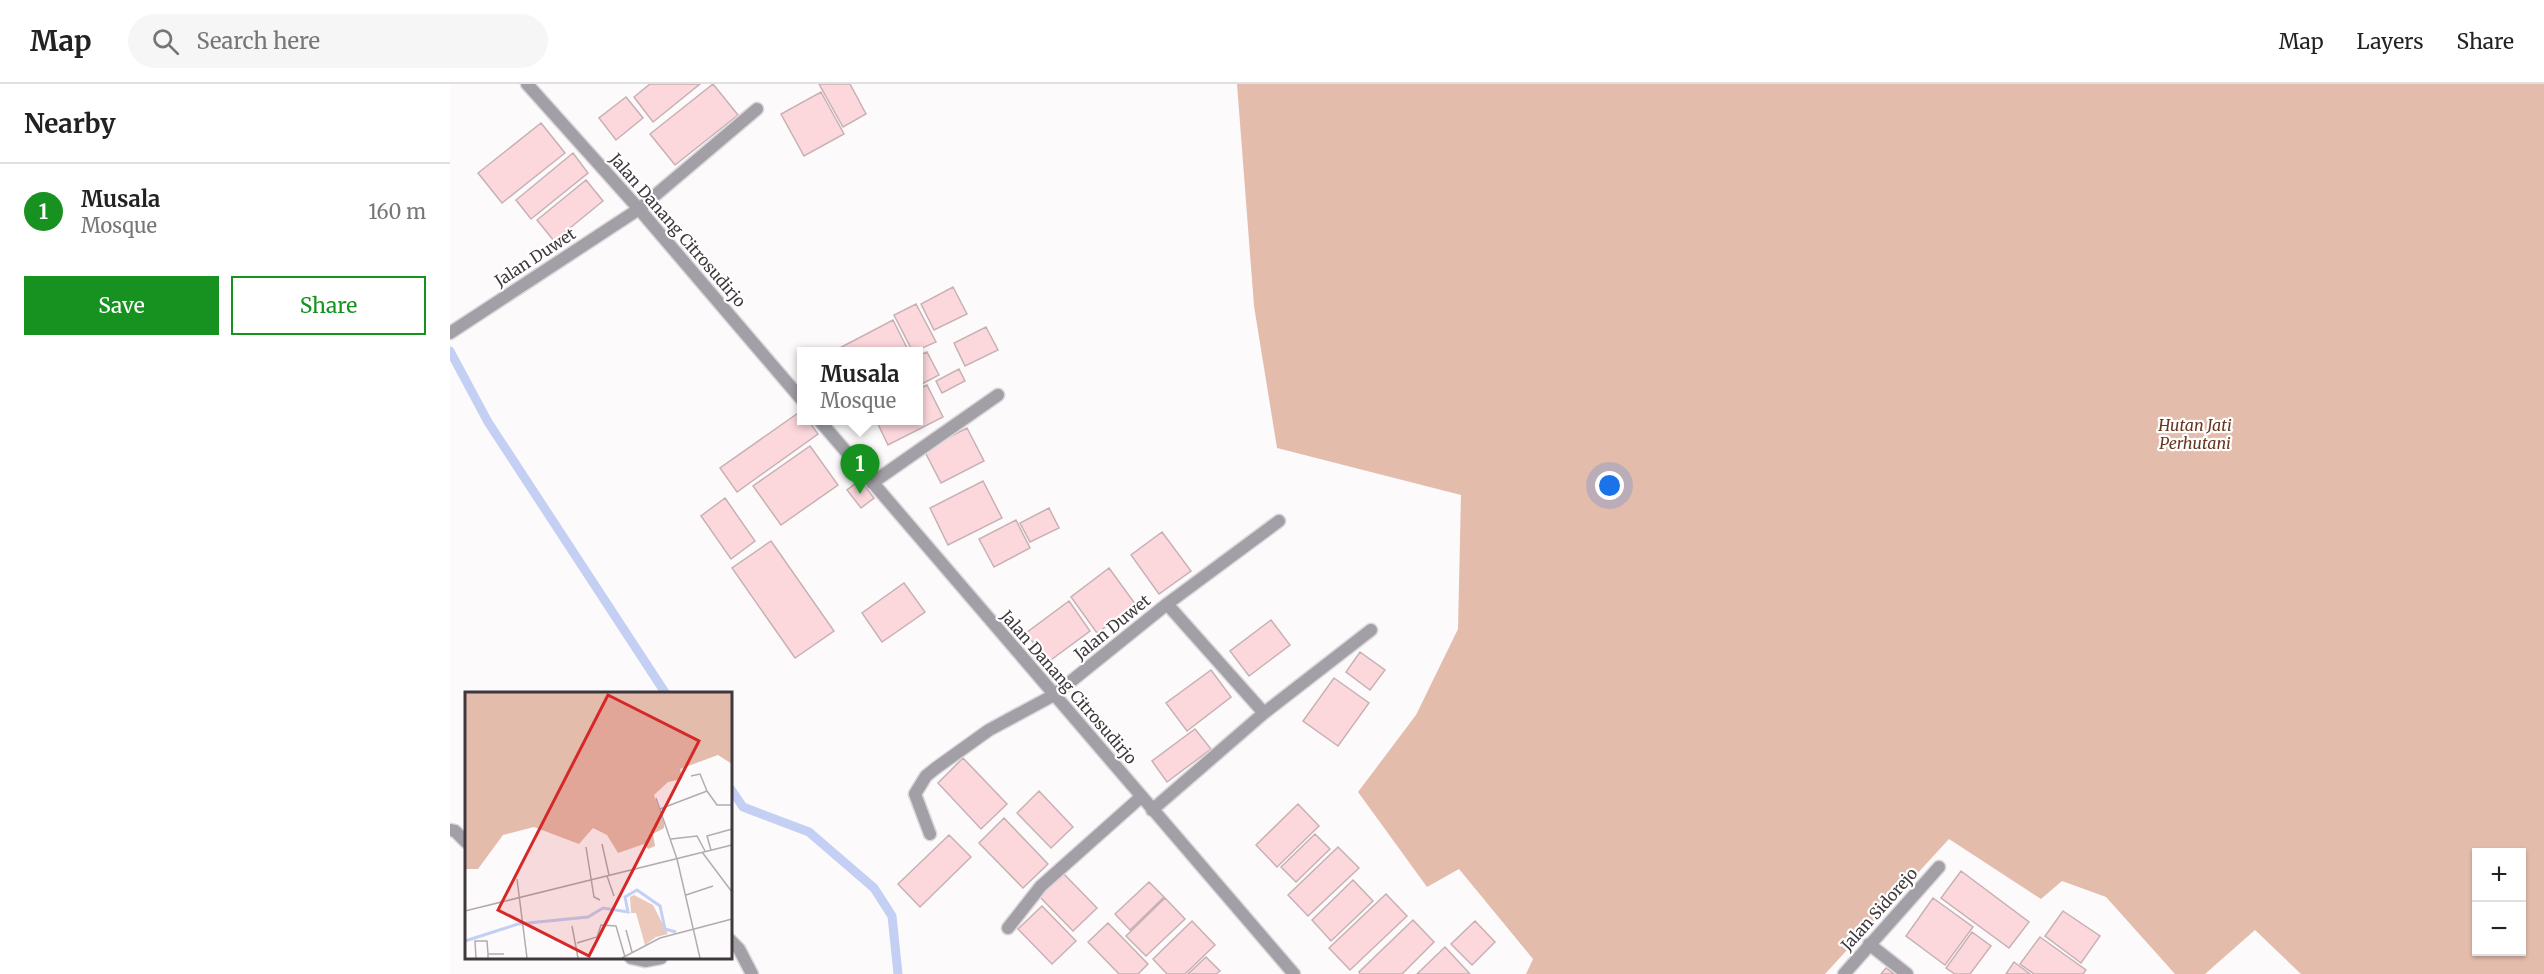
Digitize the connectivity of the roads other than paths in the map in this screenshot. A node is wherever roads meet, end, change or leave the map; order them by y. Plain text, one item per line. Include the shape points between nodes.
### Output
1 (527, 84) edge
2 (757, 109) dead end
3 (639, 209) junction
4 (452, 332) edge
5 (998, 394) dead end
6 (797, 395) edge
7 (823, 425) edge
8 (872, 483) junction
9 (1279, 521) dead end
10 (1167, 604) junction
11 (1371, 630) dead end
12 (1054, 695) junction
13 (1264, 713) junction
14 (1141, 796) junction
15 (1152, 810) junction
16 (450, 830) edge
17 (930, 834) dead end
18 (465, 841) edge
19 (1939, 867) dead end
20 (1008, 928) dead end
21 (732, 942) edge
22 (1869, 944) junction
23 (638, 959) edge
24 (653, 959) edge
25 (752, 974) edge
26 (1294, 974) edge
27 (1844, 974) edge
28 (1907, 974) edge

1 - 3 street, Jalan Danang Citrosudirjo
2 - 3 street, Jalan Duwet
3 - 4 street, Jalan Duwet
3 - 6 street, Jalan Danang Citrosudirjo
5 - 8 street
7 - 8 street, Jalan Danang Citrosudirjo
8 - 12 street, Jalan Danang Citrosudirjo
9 - 10 street, Jalan Duwet
10 - 12 street, Jalan Duwet
10 - 13 street
11 - 13 street
12 - 14 street, Jalan Danang Citrosudirjo
12 - 17 street, Jalan Duwet via 988,730 926,776 915,794
13 - 15 street
14 - 15 street, Jalan Danang Citrosudirjo
14 - 20 street via 1041,886
15 - 26 street, Jalan Danang Citrosudirjo
16 - 18 street
19 - 22 street, Jalan Sidorejo
21 - 25 street
22 - 27 street, Jalan Sidorejo
22 - 28 street
23 - 24 street

